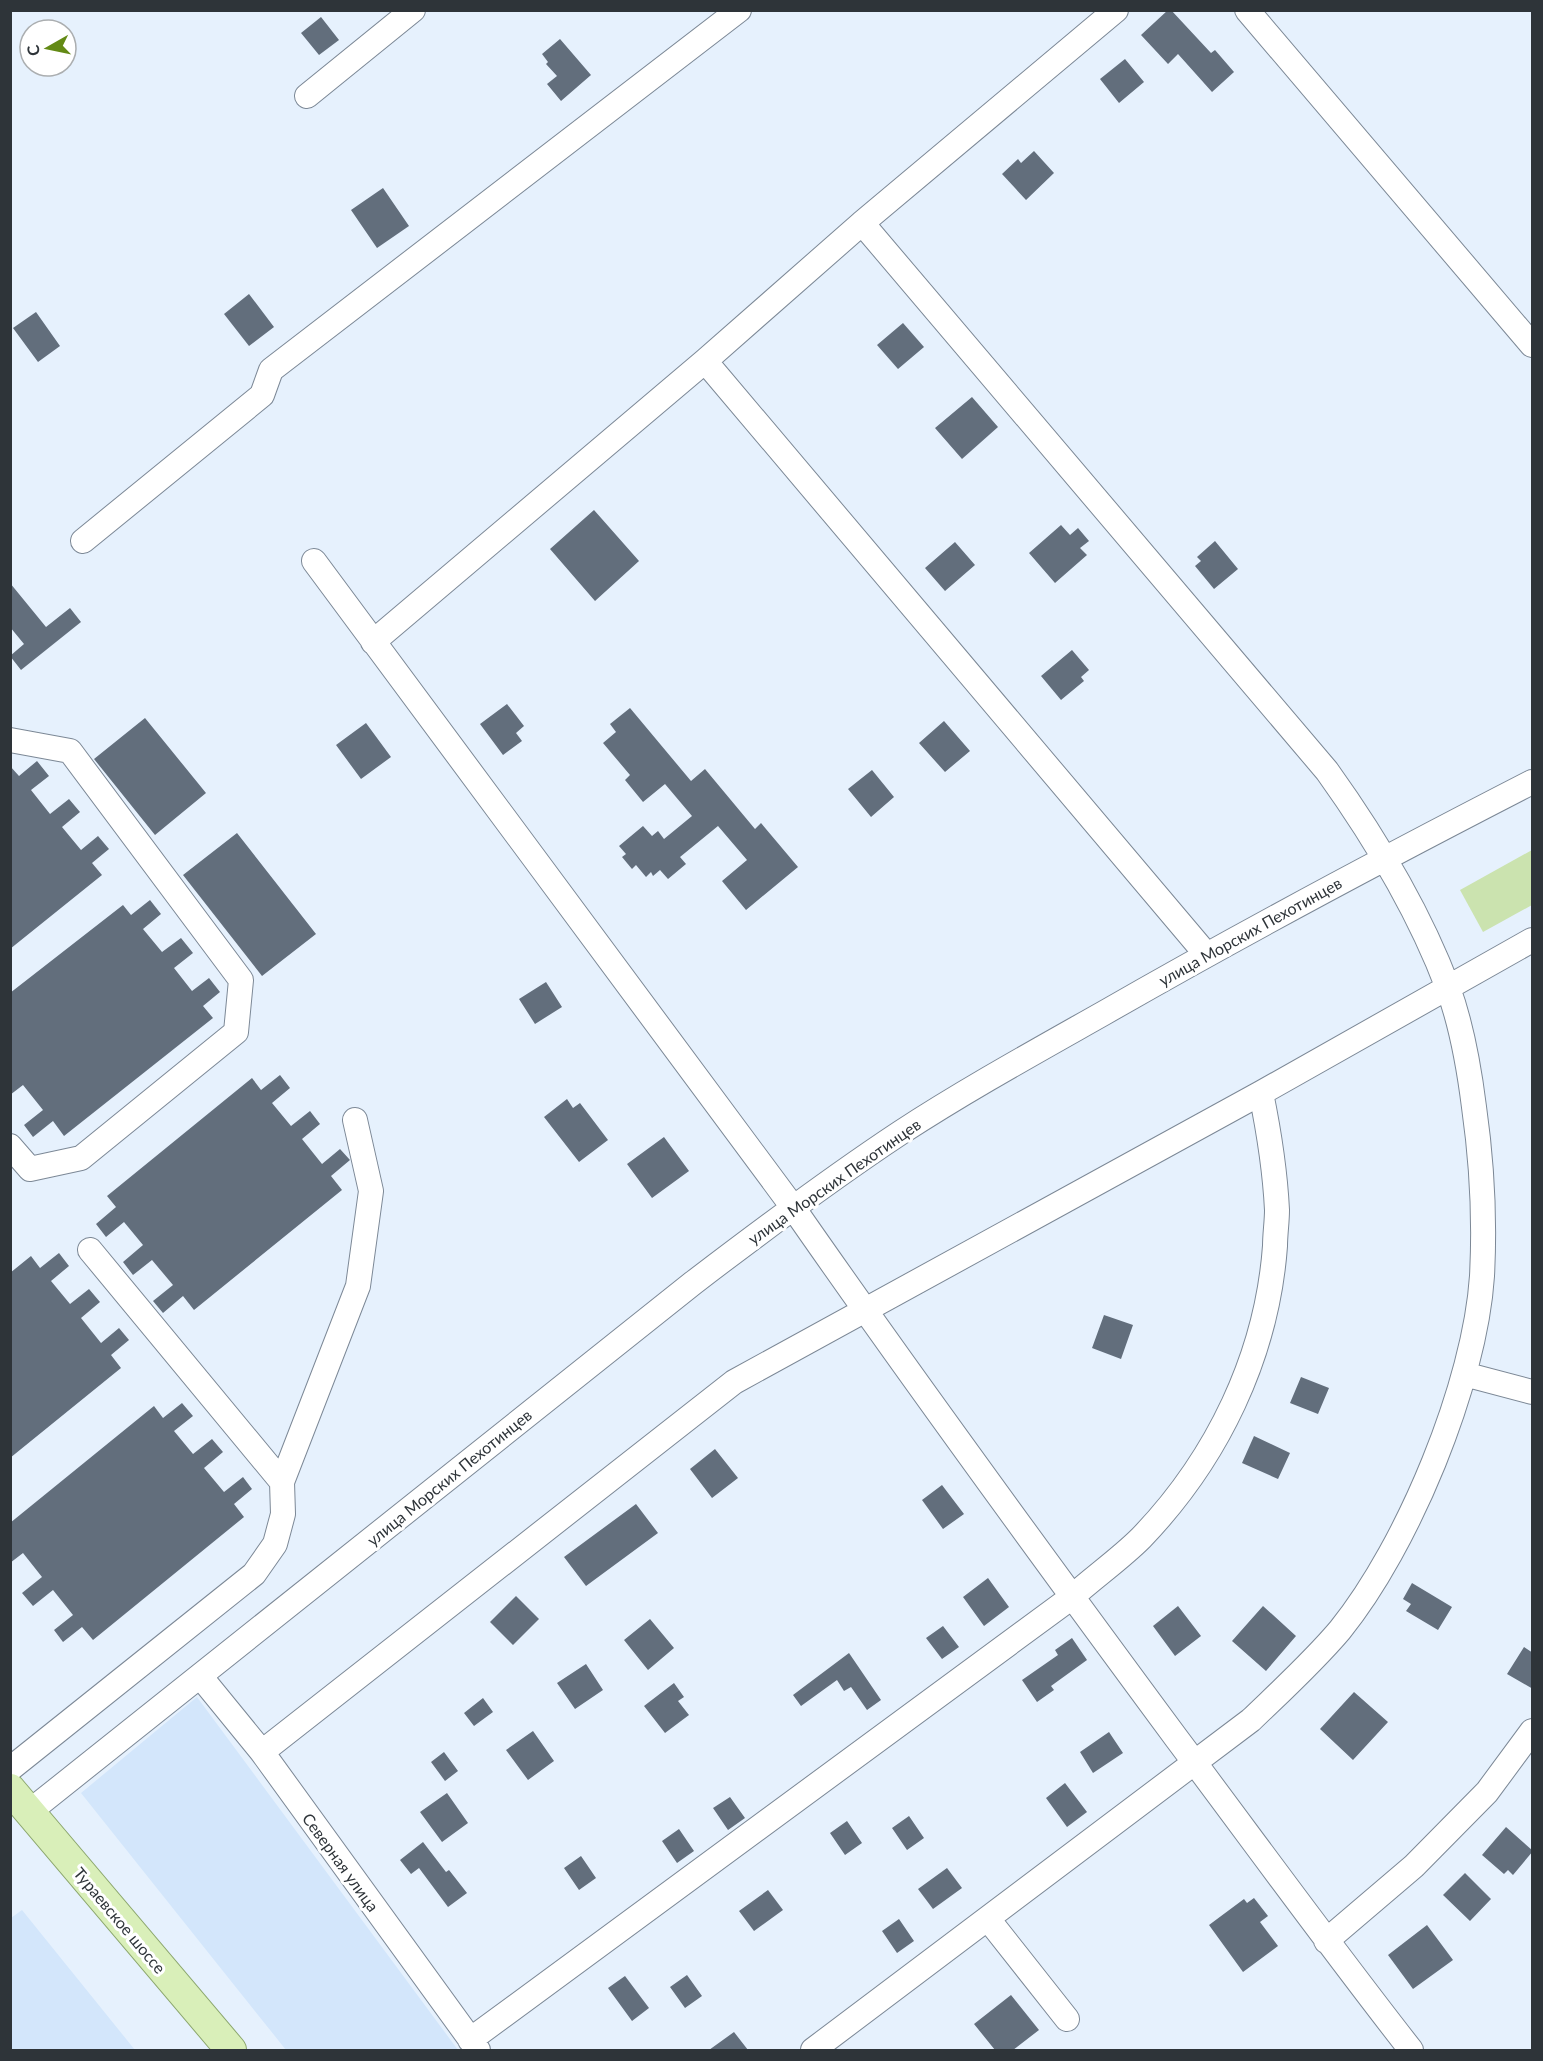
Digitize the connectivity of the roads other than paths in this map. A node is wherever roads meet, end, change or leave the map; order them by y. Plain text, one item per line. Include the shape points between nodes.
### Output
1 (413, 10) edge
2 (739, 10) edge
3 (1116, 10) edge
4 (1247, 10) edge
5 (308, 96) dead end
6 (862, 223) junction
7 (1533, 345) edge
8 (705, 361) junction
9 (83, 541) dead end
10 (315, 561) dead end
11 (374, 642) junction
12 (10, 740) edge
13 (1533, 782) edge
14 (1385, 857) junction
15 (1533, 940) edge
16 (1206, 954) junction
17 (1448, 989) junction
18 (1261, 1093) junction
19 (355, 1120) dead end
20 (10, 1146) edge
21 (792, 1206) junction
22 (90, 1250) dead end
23 (865, 1311) junction
24 (1464, 1374) junction
25 (1533, 1392) edge
26 (282, 1482) junction
27 (1072, 1597) junction
28 (200, 1677) junction
29 (1533, 1731) edge
30 (262, 1752) junction
31 (1195, 1763) junction
32 (10, 1769) edge
33 (17, 1800) edge
34 (988, 1918) junction
35 (1326, 1941) junction
36 (1067, 2019) dead end
37 (474, 2045) edge
38 (231, 2050) edge
39 (813, 2050) edge
40 (1411, 2050) edge

1 - 5 street
2 - 9 street via 271,370 262,394
3 - 6 street
4 - 7 street
6 - 8 street
6 - 14 street via 1328,771
8 - 11 street
8 - 16 street
10 - 11 street
11 - 21 street
12 - 20 street via 70,750 241,980 236,1032 81,1158 30,1169
13 - 14 street, улица Морских Пехотинцев
14 - 16 street, улица Морских Пехотинцев
14 - 17 street
15 - 17 street
16 - 21 street, улица Морских Пехотинцев via 989,1078
17 - 18 street
17 - 24 street via 1471,1086 1482,1184 1482,1278
18 - 23 street
18 - 27 street via 1273,1152 1277,1212 1272,1275 1261,1332 1241,1390 1216,1440 1177,1496 1140,1538
19 - 26 street via 371,1191 358,1286
21 - 23 street
21 - 28 street, улица Морских Пехотинцев
22 - 26 street
23 - 27 street
23 - 30 street via 734,1382
24 - 25 street
24 - 31 street via 1423,1487 1375,1579 1340,1629 1299,1674 1251,1720
26 - 32 street via 283,1514 275,1544 254,1574
27 - 31 street
27 - 37 street
28 - 30 street, Северная улица
28 - 33 street, улица Морских Пехотинцев
29 - 35 street via 1487,1792 1439,1841
30 - 37 street, Северная улица
31 - 34 street
31 - 35 street
33 - 38 main road, Тураевское шоссе
34 - 36 street
34 - 39 street
35 - 40 street

